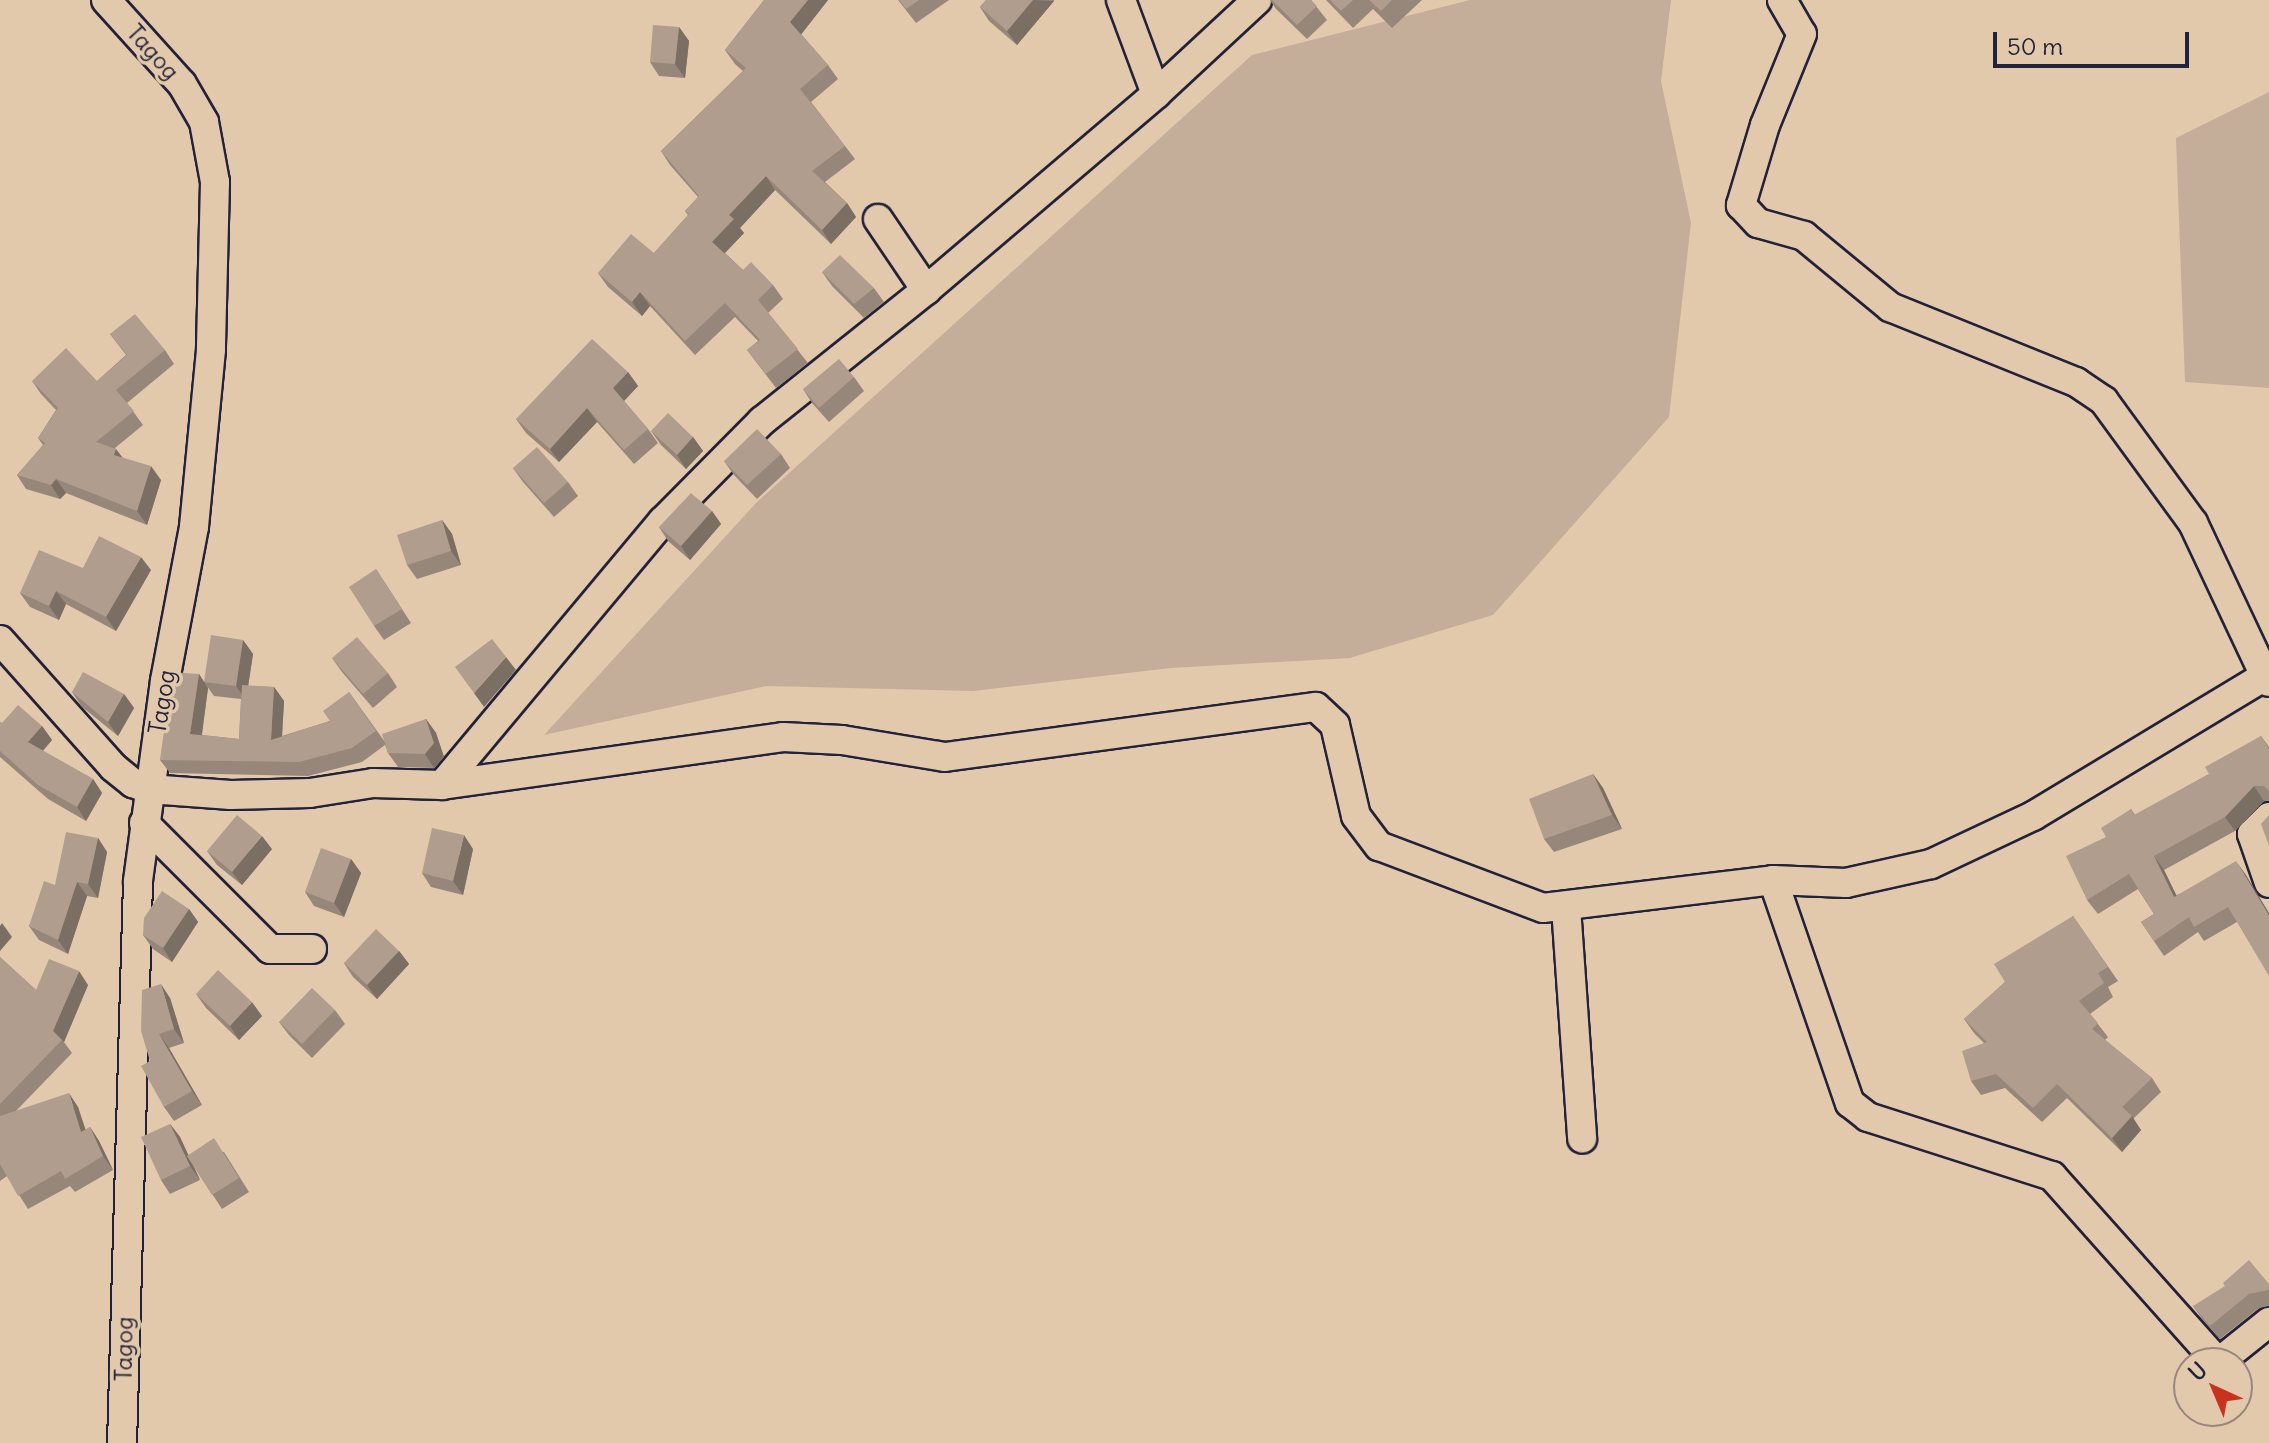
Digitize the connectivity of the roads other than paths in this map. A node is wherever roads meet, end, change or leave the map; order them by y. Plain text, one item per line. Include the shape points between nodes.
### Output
1 (1121, 0) edge
2 (1257, 0) edge
3 (1782, 0) edge
4 (122, 4) edge
5 (1156, 94) junction
6 (878, 219) dead end
7 (926, 290) junction
8 (0, 640) edge
9 (2267, 679) edge
10 (442, 785) junction
11 (149, 789) junction
12 (2269, 817) edge
13 (144, 823) junction
14 (1773, 880) junction
15 (2269, 883) edge
16 (1566, 907) junction
17 (312, 949) dead end
18 (1582, 1138) dead end
19 (2269, 1322) edge
20 (122, 1443) edge

1 - 5 street
2 - 5 street
3 - 9 street via 1802,34 1765,125 1741,205 1758,223 1804,236 1890,307 2076,382 2104,401 2193,523
4 - 11 street, Tagog via 204,122 215,182 211,350 195,512
5 - 7 street
6 - 7 street
7 - 10 street via 762,421 683,499
8 - 11 street via 113,767
9 - 14 street via 2033,816 1931,864 1846,883
10 - 11 street via 373,783 271,796
10 - 16 street via 783,737 842,740 945,757 1303,705 1323,711 1335,725 1356,816 1379,846 1527,905
11 - 13 street, Tagog
12 - 15 street via 2252,834
13 - 17 street via 270,949
13 - 20 street, Tagog via 129,1098
14 - 16 street
14 - 19 street via 1850,1103 1868,1117 2052,1176 2213,1357 2224,1358
16 - 18 street

